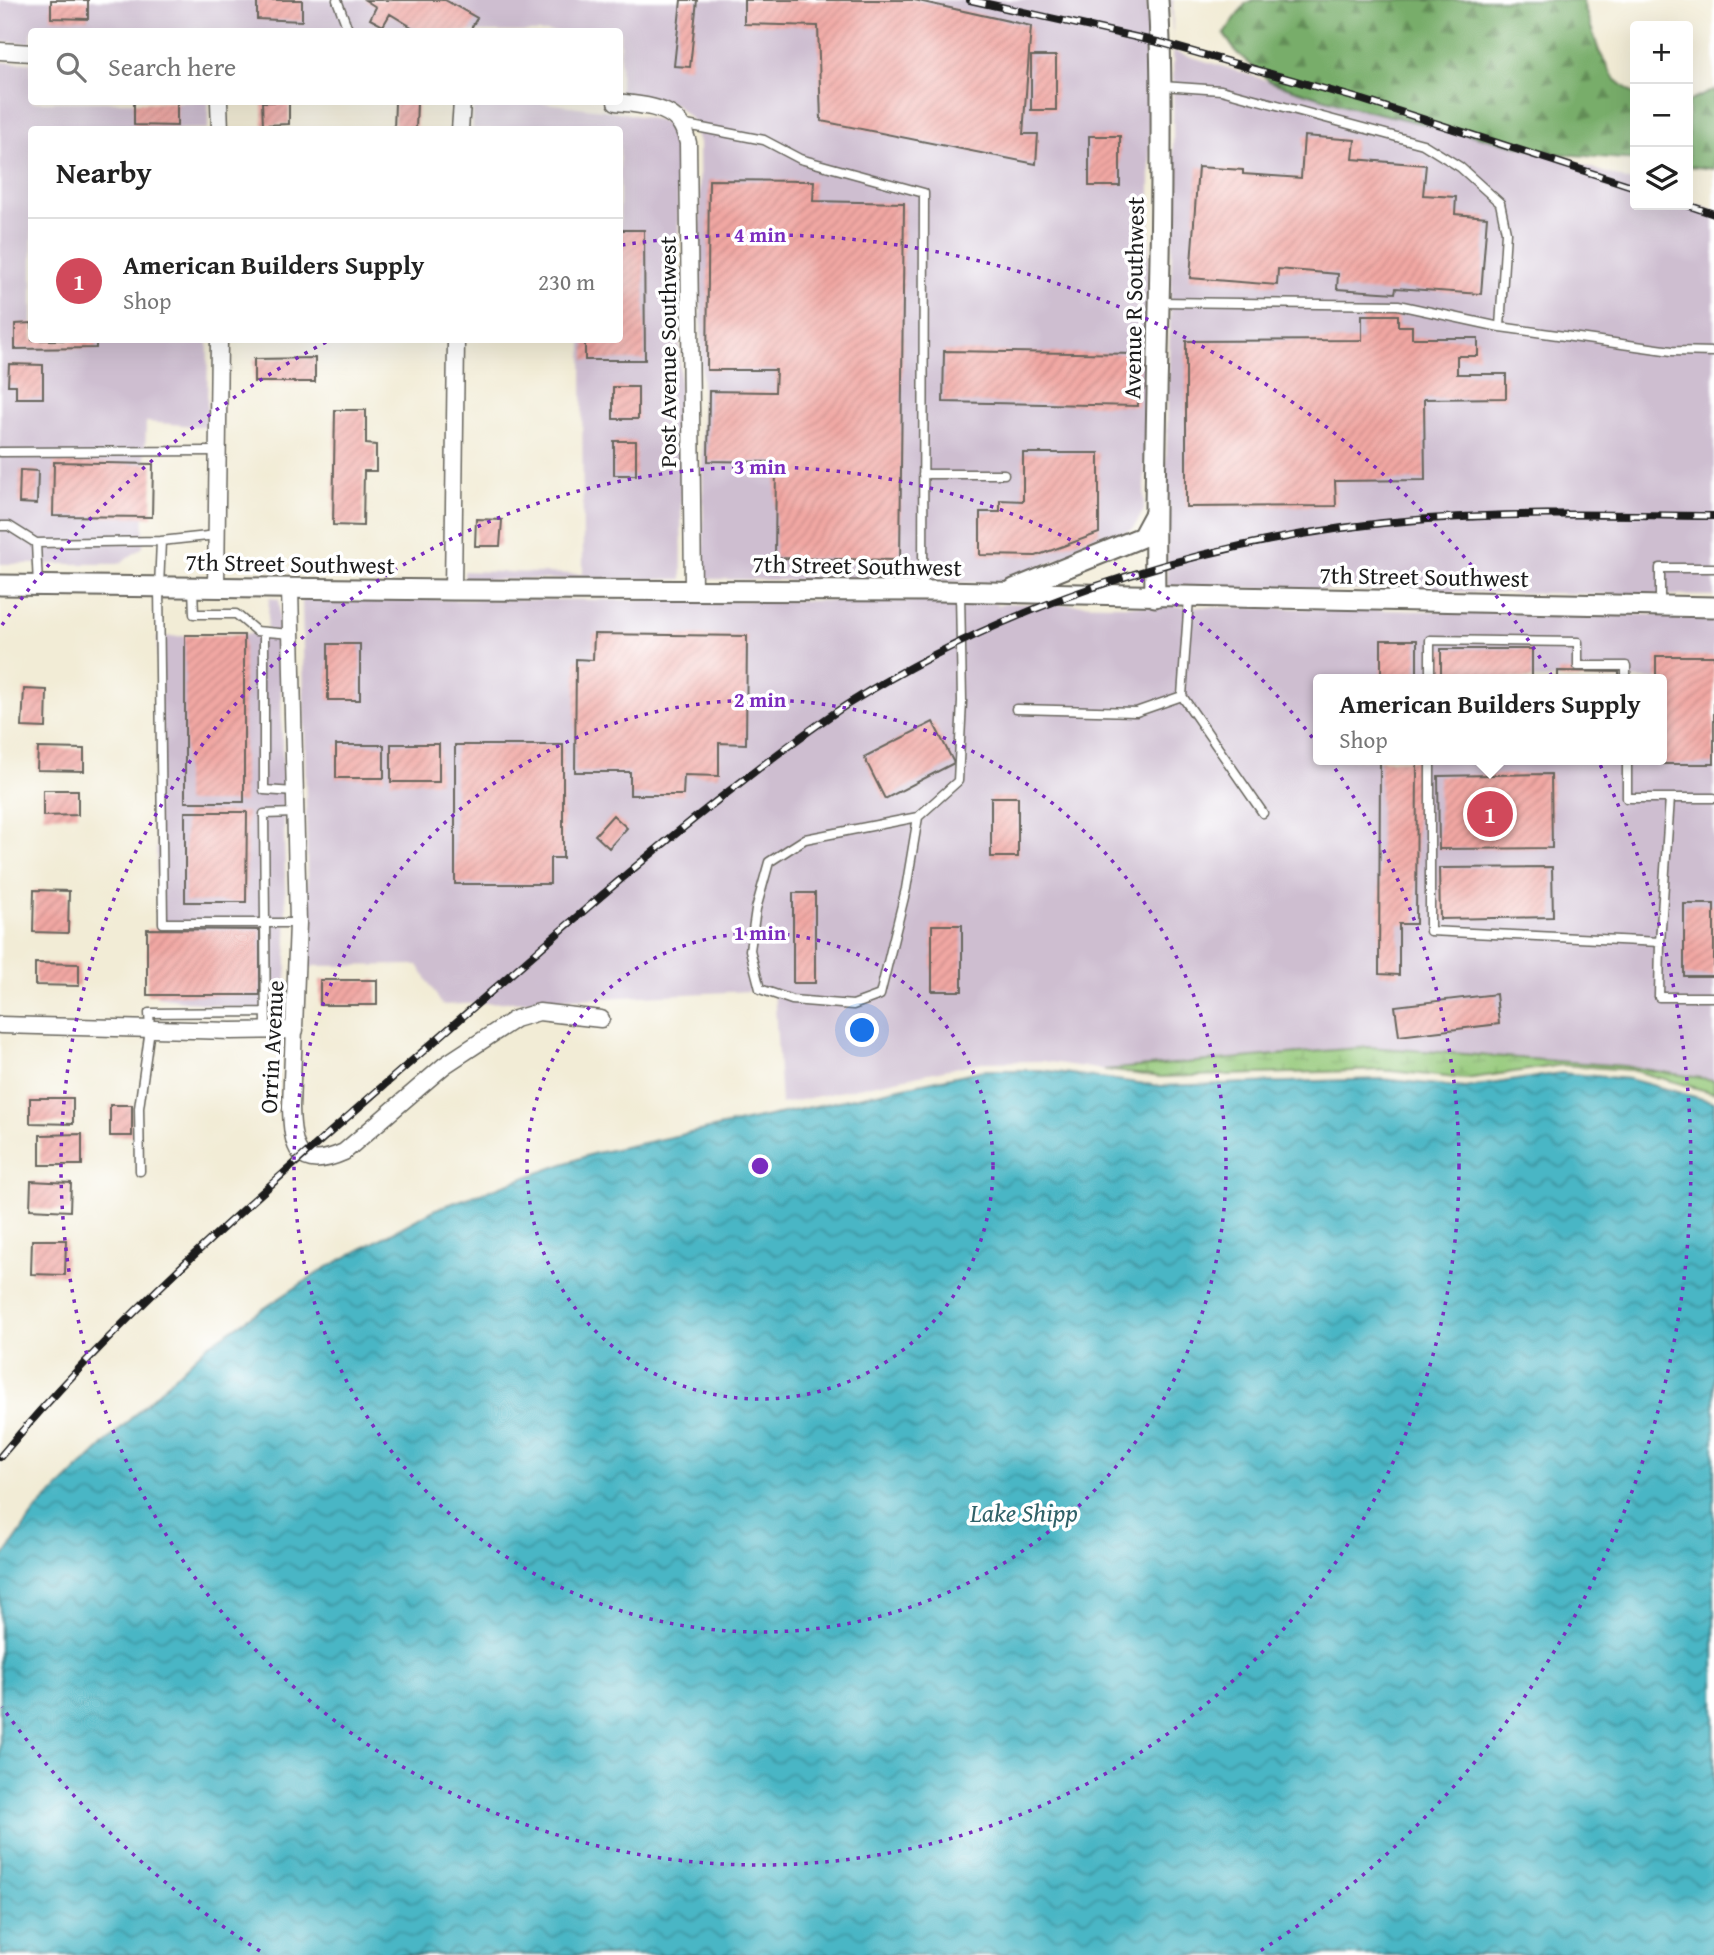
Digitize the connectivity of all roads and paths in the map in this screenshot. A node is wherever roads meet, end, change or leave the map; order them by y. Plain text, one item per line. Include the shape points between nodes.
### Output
1 (337, 0) edge
2 (1158, 0) edge
3 (348, 28) edge
4 (0, 51) edge
5 (28, 53) edge
6 (1161, 86) junction
7 (623, 103) edge
8 (219, 105) edge
9 (462, 105) edge
10 (678, 121) junction
11 (220, 126) edge
12 (460, 126) edge
13 (1159, 302) junction
14 (1500, 327) junction
15 (219, 343) edge
16 (456, 343) edge
17 (1714, 352) edge
18 (218, 450) junction
19 (0, 452) edge
20 (923, 474) junction
21 (1003, 474) dead end
22 (1156, 512) junction
23 (0, 527) edge
24 (218, 535) junction
25 (161, 541) junction
26 (36, 543) junction
27 (1714, 568) edge
28 (0, 585) edge
29 (38, 586) junction
30 (159, 587) junction
31 (193, 588) junction
32 (216, 588) junction
33 (290, 589) junction
34 (693, 589) junction
35 (453, 590) junction
36 (923, 591) junction
37 (960, 592) junction
38 (1003, 593) junction
39 (1155, 597) junction
40 (1189, 598) junction
41 (1660, 606) junction
42 (1714, 607) edge
43 (264, 632) junction
44 (291, 634) junction
45 (1430, 674) edge
46 (1626, 674) edge
47 (1182, 696) junction
48 (1016, 709) dead end
49 (1430, 765) edge
50 (1627, 765) edge
51 (295, 792) junction
52 (1670, 798) junction
53 (1714, 798) edge
54 (295, 813) junction
55 (1263, 813) dead end
56 (918, 817) junction
57 (265, 923) junction
58 (298, 923) junction
59 (1660, 942) junction
60 (1714, 997) edge
61 (265, 1012) junction
62 (601, 1019) dead end
63 (0, 1025) edge
64 (150, 1029) junction
65 (295, 1030) junction
66 (266, 1031) junction
67 (140, 1171) dead end

1 - 3 lane
2 - 6 street, Avenue R Southwest
4 - 5 street
6 - 13 street, Avenue R Southwest
6 - 14 lane via 1235,93 1423,145 1460,167 1500,203 1506,232
7 - 10 street via 662,110
8 - 11 street
9 - 12 street
10 - 20 lane via 764,140 800,159 924,193
10 - 34 street, Post Avenue Southwest via 688,143 690,180
13 - 14 lane via 1398,304
13 - 22 street, Avenue R Southwest
14 - 17 lane via 1672,351
15 - 18 street
16 - 35 street
18 - 19 lane
18 - 24 street
20 - 21 lane
20 - 36 lane
22 - 38 street via 1142,537
22 - 39 street, Avenue R Southwest
23 - 26 lane via 9,526
24 - 25 lane
24 - 32 street
25 - 26 lane
25 - 30 lane
26 - 29 lane
27 - 41 lane via 1660,568
28 - 29 street, 7th Street Southwest
29 - 30 street, 7th Street Southwest
30 - 31 street, 7th Street Southwest
30 - 57 lane via 163,923
31 - 32 street, 7th Street Southwest
31 - 43 lane via 194,614 236,614
32 - 33 street, 7th Street Southwest
33 - 35 street, 7th Street Southwest
33 - 44 street, Orrin Avenue
34 - 35 street, 7th Street Southwest
34 - 36 street, 7th Street Southwest
36 - 37 street, 7th Street Southwest
37 - 38 street, 7th Street Southwest
37 - 56 lane via 958,781
38 - 39 street, 7th Street Southwest
39 - 40 street, 7th Street Southwest
40 - 41 street, 7th Street Southwest
40 - 47 lane
41 - 42 street, 7th Street Southwest
43 - 44 lane
43 - 51 lane via 264,790
44 - 51 street, Orrin Avenue
45 - 46 lane via 1430,640 1578,642 1578,666 1626,666
47 - 48 lane via 1136,712
47 - 55 lane
49 - 59 lane via 1430,932
50 - 52 lane via 1627,798
51 - 54 street, Orrin Avenue
52 - 53 lane
52 - 59 lane
54 - 57 lane via 264,814
54 - 58 street, Orrin Avenue
56 - 56 lane via 805,839 769,862 750,950 760,989 792,1000 853,1005 880,995
57 - 58 lane
57 - 61 lane
58 - 65 street, Orrin Avenue
59 - 60 lane via 1659,997
61 - 64 lane via 149,1013
61 - 66 lane
62 - 65 street, Orrin Avenue via 539,1012 515,1018 445,1065 344,1152 325,1160 303,1157 291,1136
63 - 64 street
64 - 66 street
64 - 67 lane via 139,1108
65 - 66 street

